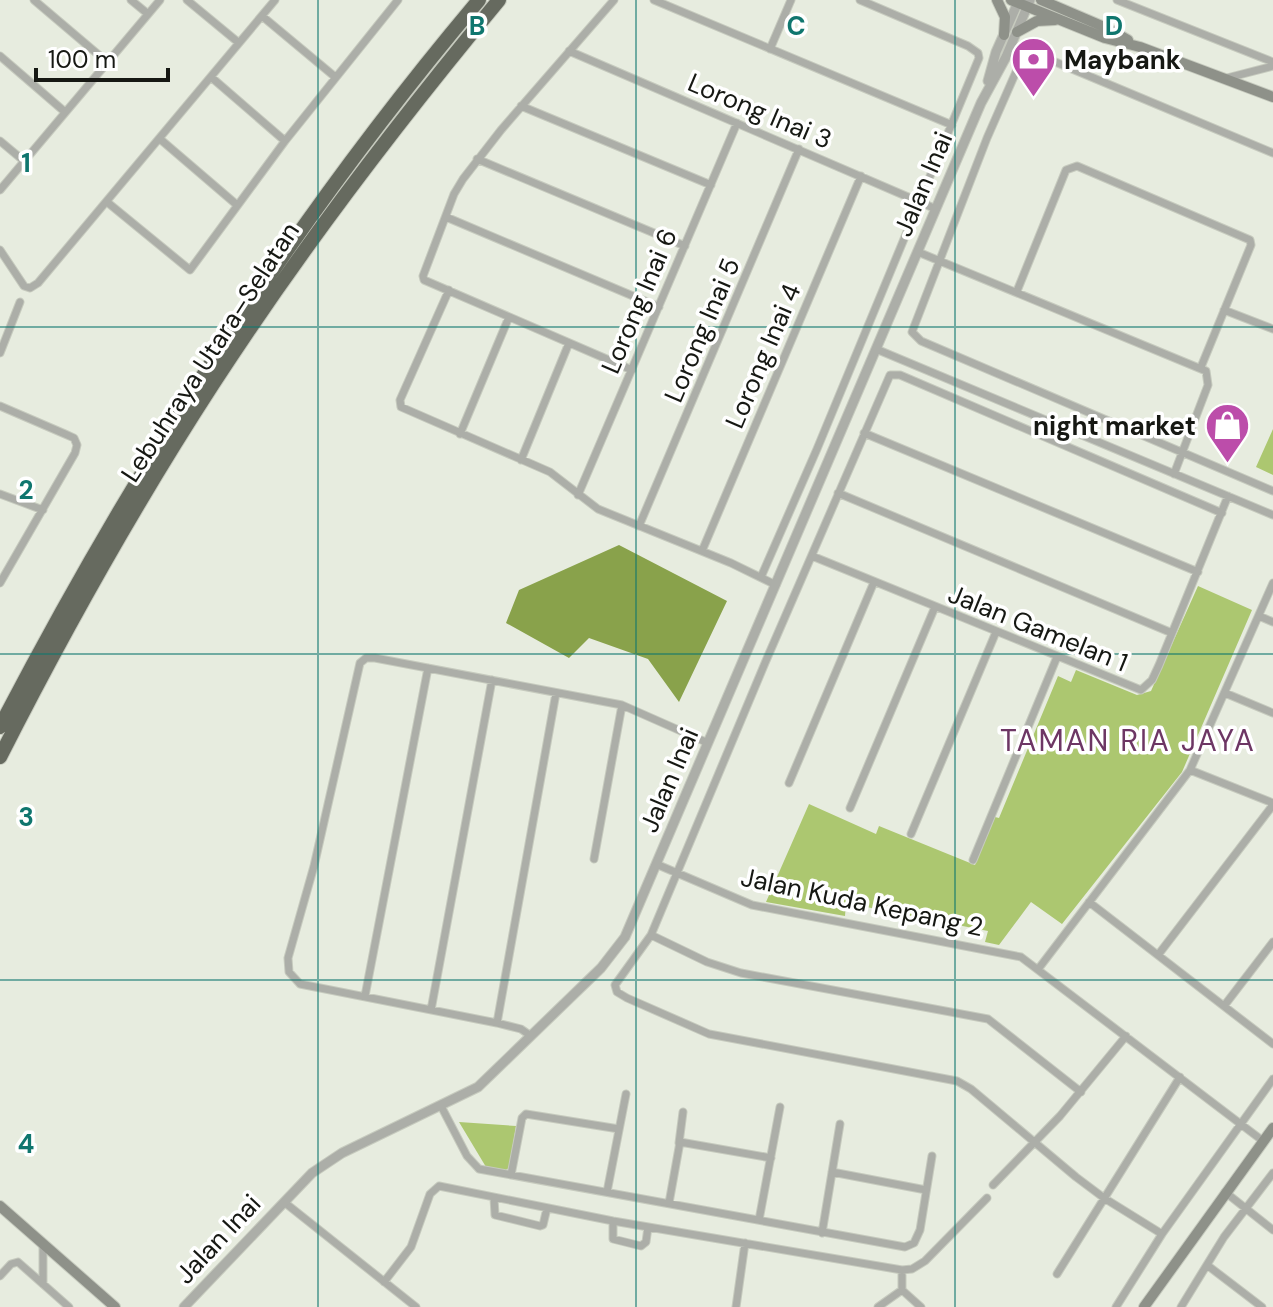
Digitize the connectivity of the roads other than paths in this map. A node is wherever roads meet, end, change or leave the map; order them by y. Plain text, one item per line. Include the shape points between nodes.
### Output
1 (34, 0) edge
2 (131, 0) edge
3 (160, 0) edge
4 (187, 0) edge
5 (275, 0) edge
6 (398, 0) edge
7 (479, 0) edge
8 (499, 0) edge
9 (614, 0) edge
10 (654, 0) edge
11 (791, 0) edge
12 (860, 0) edge
13 (997, 0) edge
14 (1041, 0) edge
15 (1059, 0) edge
16 (1117, 0) edge
17 (1021, 2) edge
18 (148, 14) junction
19 (262, 16) junction
20 (1071, 19) junction
21 (1017, 32) junction
22 (1004, 35) junction
23 (239, 43) junction
24 (770, 49) junction
25 (569, 51) junction
26 (0, 56) edge
27 (107, 62) junction
28 (1273, 64) edge
29 (334, 76) junction
30 (211, 77) junction
31 (1225, 79) junction
32 (1273, 97) edge
33 (981, 103) junction
34 (521, 106) junction
35 (65, 112) junction
36 (737, 123) junction
37 (952, 125) junction
38 (160, 139) junction
39 (0, 141) edge
40 (285, 141) junction
41 (799, 149) junction
42 (1273, 153) edge
43 (477, 159) junction
44 (24, 161) junction
45 (861, 176) junction
46 (711, 185) junction
47 (0, 190) edge
48 (107, 202) junction
49 (920, 202) junction
50 (237, 205) junction
51 (936, 209) junction
52 (446, 217) junction
53 (685, 246) junction
54 (0, 250) edge
55 (918, 252) junction
56 (940, 259) junction
57 (449, 290) junction
58 (1017, 291) junction
59 (20, 302) dead end
60 (659, 307) junction
61 (1224, 310) junction
62 (509, 317) junction
63 (1273, 329) edge
64 (569, 343) junction
65 (876, 349) junction
66 (0, 353) edge
67 (1201, 367) junction
68 (632, 370) junction
69 (0, 406) edge
70 (864, 433) junction
71 (460, 434) junction
72 (1182, 452) junction
73 (521, 460) junction
74 (1174, 474) junction
75 (1273, 491) edge
76 (838, 493) junction
77 (0, 494) edge
78 (578, 495) junction
79 (1228, 496) junction
80 (43, 510) junction
81 (1222, 513) junction
82 (1273, 515) edge
83 (639, 526) junction
84 (702, 551) junction
85 (812, 556) junction
86 (1198, 572) junction
87 (761, 577) junction
88 (0, 582) edge
89 (874, 582) junction
90 (1273, 583) edge
91 (776, 585) junction
92 (935, 607) junction
93 (1259, 616) junction
94 (1273, 622) edge
95 (996, 632) junction
96 (1172, 633) junction
97 (1057, 657) junction
98 (428, 668) junction
99 (492, 680) junction
100 (556, 693) junction
101 (1225, 693) junction
102 (622, 705) junction
103 (1273, 713) edge
104 (0, 727) edge
105 (708, 743) junction
106 (0, 757) edge
107 (1190, 770) junction
108 (789, 783) dead end
109 (1273, 804) edge
110 (850, 808) dead end
111 (911, 834) dead end
112 (594, 859) dead end
113 (973, 860) dead end
114 (656, 864) junction
115 (677, 873) junction
116 (1089, 902) junction
117 (651, 935) junction
118 (1273, 942) edge
119 (1158, 955) junction
120 (1039, 968) junction
121 (365, 996) junction
122 (1224, 1006) junction
123 (431, 1010) junction
124 (497, 1023) junction
125 (531, 1036) junction
126 (1126, 1036) junction
127 (1273, 1044) edge
128 (1180, 1077) junction
129 (1273, 1079) edge
130 (1081, 1092) junction
131 (626, 1094) dead end
132 (441, 1106) junction
133 (780, 1107) dead end
134 (683, 1112) dead end
135 (1240, 1123) junction
136 (840, 1124) dead end
137 (1273, 1128) edge
138 (619, 1129) junction
139 (1035, 1140) junction
140 (1263, 1141) junction
141 (679, 1143) junction
142 (932, 1156) dead end
143 (771, 1158) junction
144 (832, 1172) junction
145 (1273, 1173) edge
146 (511, 1175) junction
147 (993, 1185) dead end
148 (926, 1190) junction
149 (607, 1192) junction
150 (1225, 1192) junction
151 (494, 1198) junction
152 (987, 1198) dead end
153 (1104, 1198) junction
154 (284, 1202) junction
155 (669, 1203) junction
156 (0, 1206) edge
157 (547, 1208) junction
158 (1245, 1209) junction
159 (759, 1220) junction
160 (613, 1221) junction
161 (648, 1227) junction
162 (1273, 1230) edge
163 (822, 1233) junction
164 (1162, 1234) junction
165 (43, 1242) junction
166 (745, 1243) junction
167 (1207, 1265) junction
168 (902, 1270) junction
169 (1057, 1274) dead end
170 (0, 1276) edge
171 (1163, 1281) junction
172 (384, 1282) junction
173 (43, 1284) junction
174 (902, 1290) junction
175 (69, 1307) edge
176 (115, 1307) edge
177 (184, 1307) edge
178 (416, 1307) edge
179 (736, 1307) edge
180 (878, 1307) edge
181 (921, 1307) edge
182 (1116, 1307) edge
183 (1144, 1307) edge
184 (1153, 1307) edge
185 (1181, 1307) edge
186 (1262, 1307) edge

1 - 27 street
2 - 18 street
3 - 18 street
4 - 23 street
5 - 19 street
6 - 29 street
7 - 104 highway, Lebuhraya Utara–Selatan via 345,169 203,374 119,510
8 - 106 highway, Lebuhraya Utara–Selatan via 360,174 215,381 117,543
9 - 25 street
10 - 24 street
11 - 24 street
12 - 37 street via 978,53
13 - 22 main road via 1005,17
14 - 20 main road
15 - 20 main road
16 - 28 street
17 - 20 main road
17 - 21 street, Jalan Inai
17 - 22 street, Jalan Inai
18 - 27 street
19 - 23 street
19 - 29 street
20 - 21 main road via 1030,23
20 - 31 main road via 1105,38
21 - 33 street, Jalan Inai
22 - 33 street, Jalan Inai
23 - 30 street
24 - 37 street
25 - 34 street
25 - 36 street, Lorong Inai 3
26 - 35 street
27 - 35 street
28 - 31 street
29 - 40 street
30 - 38 street
30 - 40 street
31 - 32 main road
33 - 51 street, Jalan Inai
34 - 43 street
34 - 46 street
35 - 44 street
36 - 41 street, Lorong Inai 3
36 - 46 street, Lorong Inai 6
37 - 49 street
38 - 48 street
38 - 50 street
39 - 44 street
40 - 50 street
41 - 45 street, Lorong Inai 3
41 - 83 street, Lorong Inai 5
42 - 56 street via 1041,56 1032,57 1019,65
43 - 52 street via 458,186
43 - 53 street
44 - 47 street
45 - 49 street, Lorong Inai 3
45 - 84 street, Lorong Inai 4
46 - 53 street, Lorong Inai 6
48 - 50 street via 190,270
48 - 54 street via 34,287 24,286
49 - 51 street, Lorong Inai 3
49 - 87 street
51 - 55 street, Jalan Inai
52 - 57 street via 424,280
52 - 60 street
53 - 60 street, Lorong Inai 6
55 - 56 street
55 - 65 street, Jalan Inai
56 - 58 street
56 - 72 street via 913,328 916,338
57 - 62 street
57 - 71 street via 400,400 401,407
58 - 61 street via 1063,174 1077,166 1248,237 1251,245
58 - 67 street
59 - 66 street
60 - 68 street, Lorong Inai 6
61 - 63 street
61 - 67 street
62 - 64 street
62 - 71 street
64 - 68 street
64 - 73 street
65 - 74 street
65 - 91 street, Jalan Inai
67 - 72 street via 1208,385
68 - 78 street, Lorong Inai 6
69 - 80 street via 76,441 75,453
70 - 76 street
70 - 81 street via 887,378 900,375
70 - 86 street
71 - 73 street
72 - 74 street
72 - 75 street
73 - 78 street via 550,472
74 - 79 street
76 - 85 street
76 - 96 street
77 - 80 street
78 - 83 street
79 - 81 street, Jalan Gamelan 1
79 - 82 street
80 - 88 street
81 - 86 street, Jalan Gamelan 1
83 - 84 street
84 - 87 street
85 - 89 street, Jalan Gamelan 1
85 - 115 street
86 - 96 street, Jalan Gamelan 1
87 - 91 street
89 - 92 street, Jalan Gamelan 1
89 - 108 street
90 - 93 street
91 - 105 street, Jalan Inai
92 - 95 street, Jalan Gamelan 1
92 - 110 street
93 - 94 street
93 - 101 street
95 - 97 street, Jalan Gamelan 1
95 - 111 street
96 - 97 street, Jalan Gamelan 1 via 1152,680 1141,690
97 - 113 street
98 - 99 street
98 - 121 street
98 - 121 street via 370,658 360,663 288,958 289,972 300,984
99 - 100 street
99 - 123 street
100 - 102 street
100 - 124 street
101 - 103 street
101 - 107 street
102 - 105 street
102 - 112 street
105 - 114 street, Jalan Inai
107 - 109 street
107 - 116 street
109 - 119 street
114 - 115 street, Jalan Kuda Kepang 2
114 - 125 street, Jalan Inai via 619,946
115 - 117 street
115 - 120 street, Jalan Kuda Kepang 2 via 752,905 1015,955
116 - 119 street
116 - 120 street
117 - 130 street via 741,973 988,1019
117 - 139 street via 615,985 621,995 709,1034 957,1081
118 - 122 street
119 - 122 street
120 - 126 street, Jalan Kuda Kepang 2
121 - 123 street
122 - 127 street
123 - 124 street
124 - 125 street
125 - 132 street, Jalan Inai via 478,1087
126 - 128 street, Jalan Kuda Kepang 2
126 - 130 street
128 - 135 street, Jalan Kuda Kepang 2
128 - 153 street
129 - 135 street
130 - 139 street
131 - 138 street
132 - 146 street via 473,1165
132 - 154 street, Jalan Inai via 342,1153 312,1173
133 - 143 street
134 - 141 street
135 - 140 street, Jalan Kuda Kepang 2
135 - 164 street
136 - 144 street
137 - 140 main road
138 - 146 street via 526,1114
138 - 149 street
139 - 147 street
139 - 153 street
140 - 150 main road
141 - 143 street
141 - 155 street
142 - 148 street
143 - 159 street
144 - 148 street
144 - 163 street
145 - 158 street
146 - 149 street
148 - 163 street via 920,1230 908,1247
149 - 155 street
150 - 158 street
150 - 171 main road
151 - 157 street
151 - 157 street via 493,1213 540,1226
151 - 172 street via 439,1186 433,1190 411,1247
152 - 168 street via 925,1261
153 - 164 street
153 - 169 street
154 - 172 street
154 - 177 street, Jalan Inai
155 - 159 street
156 - 165 main road
157 - 160 street
158 - 162 street
158 - 167 street
159 - 163 street
160 - 161 street
160 - 161 street via 613,1239 641,1246
161 - 166 street
164 - 182 street
165 - 173 street
165 - 176 main road
166 - 168 street
166 - 179 street
167 - 185 street
167 - 186 street
168 - 174 street
170 - 173 street via 18,1262
171 - 183 main road
171 - 184 main road
172 - 178 street
173 - 175 street
174 - 180 street
174 - 181 street

